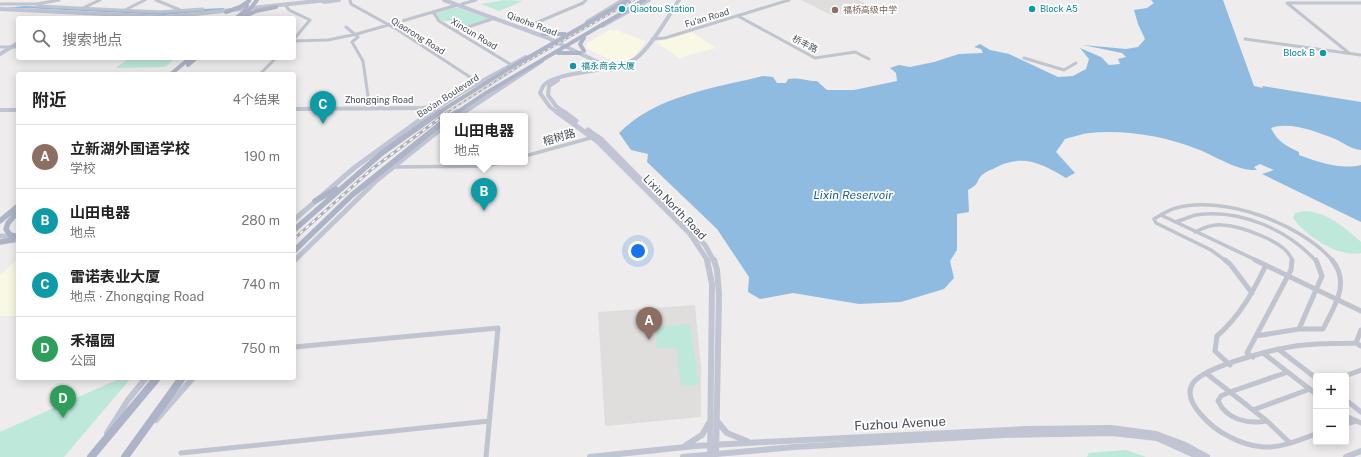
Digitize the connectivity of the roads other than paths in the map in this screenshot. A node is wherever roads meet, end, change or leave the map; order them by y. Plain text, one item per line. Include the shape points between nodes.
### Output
1 (20, 0) edge
2 (59, 0) edge
3 (100, 0) edge
4 (145, 0) edge
5 (156, 0) edge
6 (327, 0) edge
7 (338, 0) edge
8 (350, 0) edge
9 (444, 0) edge
10 (454, 0) edge
11 (476, 0) edge
12 (586, 0) edge
13 (623, 0) edge
14 (628, 0) edge
15 (644, 0) edge
16 (649, 0) edge
17 (680, 0) edge
18 (790, 0) edge
19 (249, 1) edge
20 (257, 1) edge
21 (1361, 3) edge
22 (0, 4) edge
23 (12, 4) junction
24 (37, 4) junction
25 (462, 4) junction
26 (457, 5) junction
27 (276, 6) junction
28 (286, 6) junction
29 (1, 9) edge
30 (82, 9) junction
31 (252, 9) junction
32 (203, 10) dead end
33 (245, 10) junction
34 (124, 11) junction
35 (182, 11) junction
36 (225, 12) junction
37 (433, 12) junction
38 (68, 13) junction
39 (61, 16) edge
40 (114, 16) joint
41 (179, 16) edge
42 (188, 16) edge
43 (233, 16) edge
44 (238, 16) edge
45 (245, 16) edge
46 (247, 16) edge
47 (738, 16) junction
48 (495, 18) junction
49 (586, 23) junction
50 (388, 25) junction
51 (346, 27) dead end
52 (526, 27) junction
53 (597, 29) junction
54 (456, 31) junction
55 (572, 31) junction
56 (589, 33) junction
57 (357, 34) junction
58 (542, 35) junction
59 (296, 38) edge
60 (1245, 38) dead end
61 (654, 39) junction
62 (296, 40) edge
63 (557, 40) junction
64 (16, 43) edge
65 (568, 45) junction
66 (0, 47) edge
67 (10, 47) junction
68 (16, 47) edge
69 (582, 52) junction
70 (0, 53) edge
71 (536, 53) junction
72 (1349, 53) junction
73 (1361, 55) edge
74 (548, 57) junction
75 (1024, 58) dead end
76 (869, 59) dead end
77 (188, 60) edge
78 (194, 60) edge
79 (274, 60) edge
80 (600, 63) junction
81 (1076, 63) dead end
82 (510, 64) junction
83 (624, 64) junction
84 (612, 67) junction
85 (598, 70) junction
86 (173, 72) edge
87 (180, 72) edge
88 (262, 72) edge
89 (480, 81) junction
90 (440, 106) junction
91 (367, 108) junction
92 (394, 109) junction
93 (16, 110) edge
94 (296, 110) edge
95 (296, 110) edge
96 (0, 112) edge
97 (16, 113) edge
98 (456, 113) edge
99 (463, 113) edge
100 (424, 116) junction
101 (440, 124) edge
102 (440, 129) edge
103 (595, 136) junction
104 (528, 155) edge
105 (490, 165) edge
106 (394, 167) junction
107 (348, 182) junction
108 (315, 201) junction
109 (16, 208) edge
110 (16, 214) edge
111 (16, 214) edge
112 (1161, 215) junction
113 (296, 218) edge
114 (0, 221) edge
115 (1175, 222) junction
116 (0, 228) edge
117 (296, 228) edge
118 (1195, 232) junction
119 (0, 236) edge
120 (16, 238) edge
121 (0, 241) edge
122 (296, 249) edge
123 (296, 259) edge
124 (1266, 265) junction
125 (1288, 276) junction
126 (1317, 290) junction
127 (1252, 293) junction
128 (1337, 299) junction
129 (1361, 311) edge
130 (1299, 329) junction
131 (1361, 330) edge
132 (1256, 336) junction
133 (1356, 343) junction
134 (1361, 346) edge
135 (296, 347) edge
136 (1278, 349) junction
137 (1263, 353) junction
138 (1253, 357) junction
139 (1230, 365) junction
140 (1361, 370) edge
141 (1288, 372) junction
142 (1207, 374) junction
143 (1349, 374) edge
144 (1313, 376) edge
145 (144, 380) edge
146 (155, 380) edge
147 (181, 380) edge
148 (190, 380) edge
149 (1310, 389) junction
150 (1230, 392) junction
151 (1313, 392) edge
152 (1349, 402) edge
153 (1253, 410) junction
154 (1361, 412) edge
155 (1349, 418) edge
156 (713, 419) junction
157 (489, 421) junction
158 (1267, 421) junction
159 (1358, 422) edge
160 (1313, 435) edge
161 (138, 439) junction
162 (757, 442) junction
163 (1290, 443) junction
164 (713, 445) junction
165 (682, 447) junction
166 (751, 451) junction
167 (1361, 451) edge
168 (181, 453) dead end
169 (713, 455) edge
170 (91, 457) edge
171 (125, 457) edge
172 (128, 457) edge
173 (486, 457) edge
174 (590, 457) edge
175 (683, 457) edge
176 (737, 457) edge
177 (1199, 457) edge
178 (1208, 457) edge
179 (1346, 457) edge

1 - 23 street
2 - 24 street
3 - 30 street
4 - 34 street
5 - 35 street
6 - 27 main road
7 - 28 main road
8 - 50 street, Qiaorong Road via 351,4
9 - 26 main road, Qiaohe Road
10 - 25 main road, Qiaohe Road
11 - 25 street
12 - 52 street
13 - 49 main road
14 - 49 main road, Bao'an Boulevard
15 - 53 main road, Bao'an Boulevard
16 - 53 main road
17 - 61 main road
18 - 47 street, Fu'an Road
19 - 33 main road
19 - 36 main road
20 - 27 main road via 262,5
20 - 31 main road
21 - 72 street via 1287,3
22 - 23 street
23 - 24 street
23 - 29 street
24 - 30 street
25 - 52 main road, Qiaohe Road
26 - 37 street
26 - 48 main road, Qiaohe Road
27 - 28 main road
27 - 31 main road
27 - 46 main road
28 - 59 street via 310,20
29 - 38 main road
29 - 38 main road
30 - 34 street
30 - 38 street
31 - 33 main road
31 - 45 main road
32 - 35 street
33 - 36 main road
33 - 44 main road
34 - 35 street
34 - 40 street
36 - 41 main road
36 - 42 main road
36 - 43 main road
37 - 50 street
37 - 54 street, Xincun Road via 439,21
38 - 39 main road
38 - 40 main road
47 - 61 street, Fu'an Road
47 - 76 street, 桥丰路 via 815,58 855,52
48 - 54 street
48 - 58 main road, Qiaohe Road
49 - 55 main road, Bao'an Boulevard
50 - 57 street
50 - 89 street, Qiaorong Road
51 - 57 street
52 - 58 main road, Qiaohe Road
53 - 56 main road, Bao'an Boulevard
54 - 82 street, Xincun Road
55 - 58 main road
55 - 63 main road, Bao'an Boulevard
56 - 65 main road, Bao'an Boulevard
56 - 69 main road via 580,42
57 - 62 street via 328,40
57 - 91 street via 352,42 363,61 368,96
58 - 63 main road, Qiaohe Road
58 - 71 main road via 546,42
60 - 72 street
61 - 83 main road via 637,58
61 - 84 main road via 640,59
63 - 65 main road, Qiaohe Road
63 - 71 main road, Bao'an Boulevard
64 - 67 main road
65 - 69 main road, Qiaohe Road
65 - 74 main road, Bao'an Boulevard
66 - 67 street
67 - 68 street
67 - 70 main road
69 - 74 main road via 565,52
69 - 80 main road, Qiaohe Road
69 - 84 main road, Qiaohe Road
71 - 82 main road
71 - 107 main road, Bao'an Boulevard via 439,113 396,143
72 - 73 street
74 - 98 main road, Bao'an Boulevard
74 - 99 main road
75 - 81 street via 1064,70
77 - 86 main road
78 - 87 main road
79 - 88 street
80 - 84 main road, Qiaohe Road
80 - 85 main road via 601,67
82 - 89 main road
83 - 84 main road
83 - 84 main road
84 - 85 main road, Lixin North Road
84 - 103 main road, Lixin North Road via 561,79 552,84 547,91 556,106
85 - 103 main road, Lixin North Road via 553,79 540,91 550,107
89 - 90 main road
90 - 92 main road, Zhongqing Road
90 - 100 main road
91 - 92 main road, Zhongqing Road
91 - 94 main road, Zhongqing Road
92 - 95 main road, Zhongqing Road
92 - 100 main road, Zhongqing Road via 420,111 424,112
93 - 96 main road
96 - 97 main road
100 - 108 main road via 365,159
101 - 122 main road, Bao'an Boulevard via 352,195
102 - 106 main road
103 - 104 street, 榕树路
103 - 156 main road, Lixin North Road via 694,232 713,257 718,284
105 - 106 street
106 - 123 main road via 339,215
107 - 108 main road
107 - 117 main road, Bao'an Boulevard
108 - 113 main road
109 - 114 main road
110 - 116 main road
111 - 120 main road via 6,229
112 - 115 street
112 - 127 street via 1154,219 1156,223 1211,250 1230,264
112 - 128 street via 1180,207 1219,206 1250,213 1288,228 1311,241 1329,256 1339,271 1342,283
115 - 118 street
115 - 126 street via 1197,215 1218,214 1244,219 1285,236 1307,250 1318,263 1322,276
118 - 124 street
118 - 125 street via 1206,226 1222,225 1241,228 1268,239 1284,249 1292,259 1294,264
119 - 120 main road
120 - 121 main road
124 - 125 street
124 - 127 street
125 - 126 street
125 - 132 street
126 - 128 street
126 - 130 street
127 - 139 street via 1232,323 1218,336 1215,351
128 - 129 street
128 - 130 street via 1323,329
130 - 132 street
131 - 133 street
132 - 138 street via 1247,353
133 - 134 street
133 - 136 street via 1290,346
135 - 157 street via 498,328
136 - 137 street
136 - 144 street
137 - 138 street
137 - 141 street
138 - 139 street
139 - 142 street
140 - 143 street
141 - 149 street
141 - 150 street
142 - 150 street
142 - 163 street via 1192,384 1190,394 1194,406 1209,424 1228,436 1267,448
145 - 170 main road via 128,400
146 - 170 main road
147 - 161 main road
148 - 161 main road
149 - 151 street
149 - 153 street
150 - 153 street
150 - 158 street via 1221,396 1218,401 1226,412 1244,422 1257,424
152 - 154 street
153 - 158 street
155 - 159 street
156 - 162 main road via 727,433 742,440
156 - 164 main road, Lixin North Road
156 - 165 main road via 702,435
157 - 168 street
157 - 173 street
158 - 163 street
160 - 163 street
161 - 171 main road
161 - 172 main road
162 - 164 main road, Fuzhou Avenue
162 - 178 main road, Fuzhou Avenue via 1018,429 1111,428 1156,434
164 - 165 main road, Fuzhou Avenue
164 - 169 main road, Lixin North Road
165 - 174 main road, Fuzhou Avenue
166 - 169 main road, Fuzhou Avenue
166 - 176 main road
166 - 177 main road, Fuzhou Avenue via 1004,435 1112,433 1157,438
167 - 179 main road
169 - 175 main road, Fuzhou Avenue

